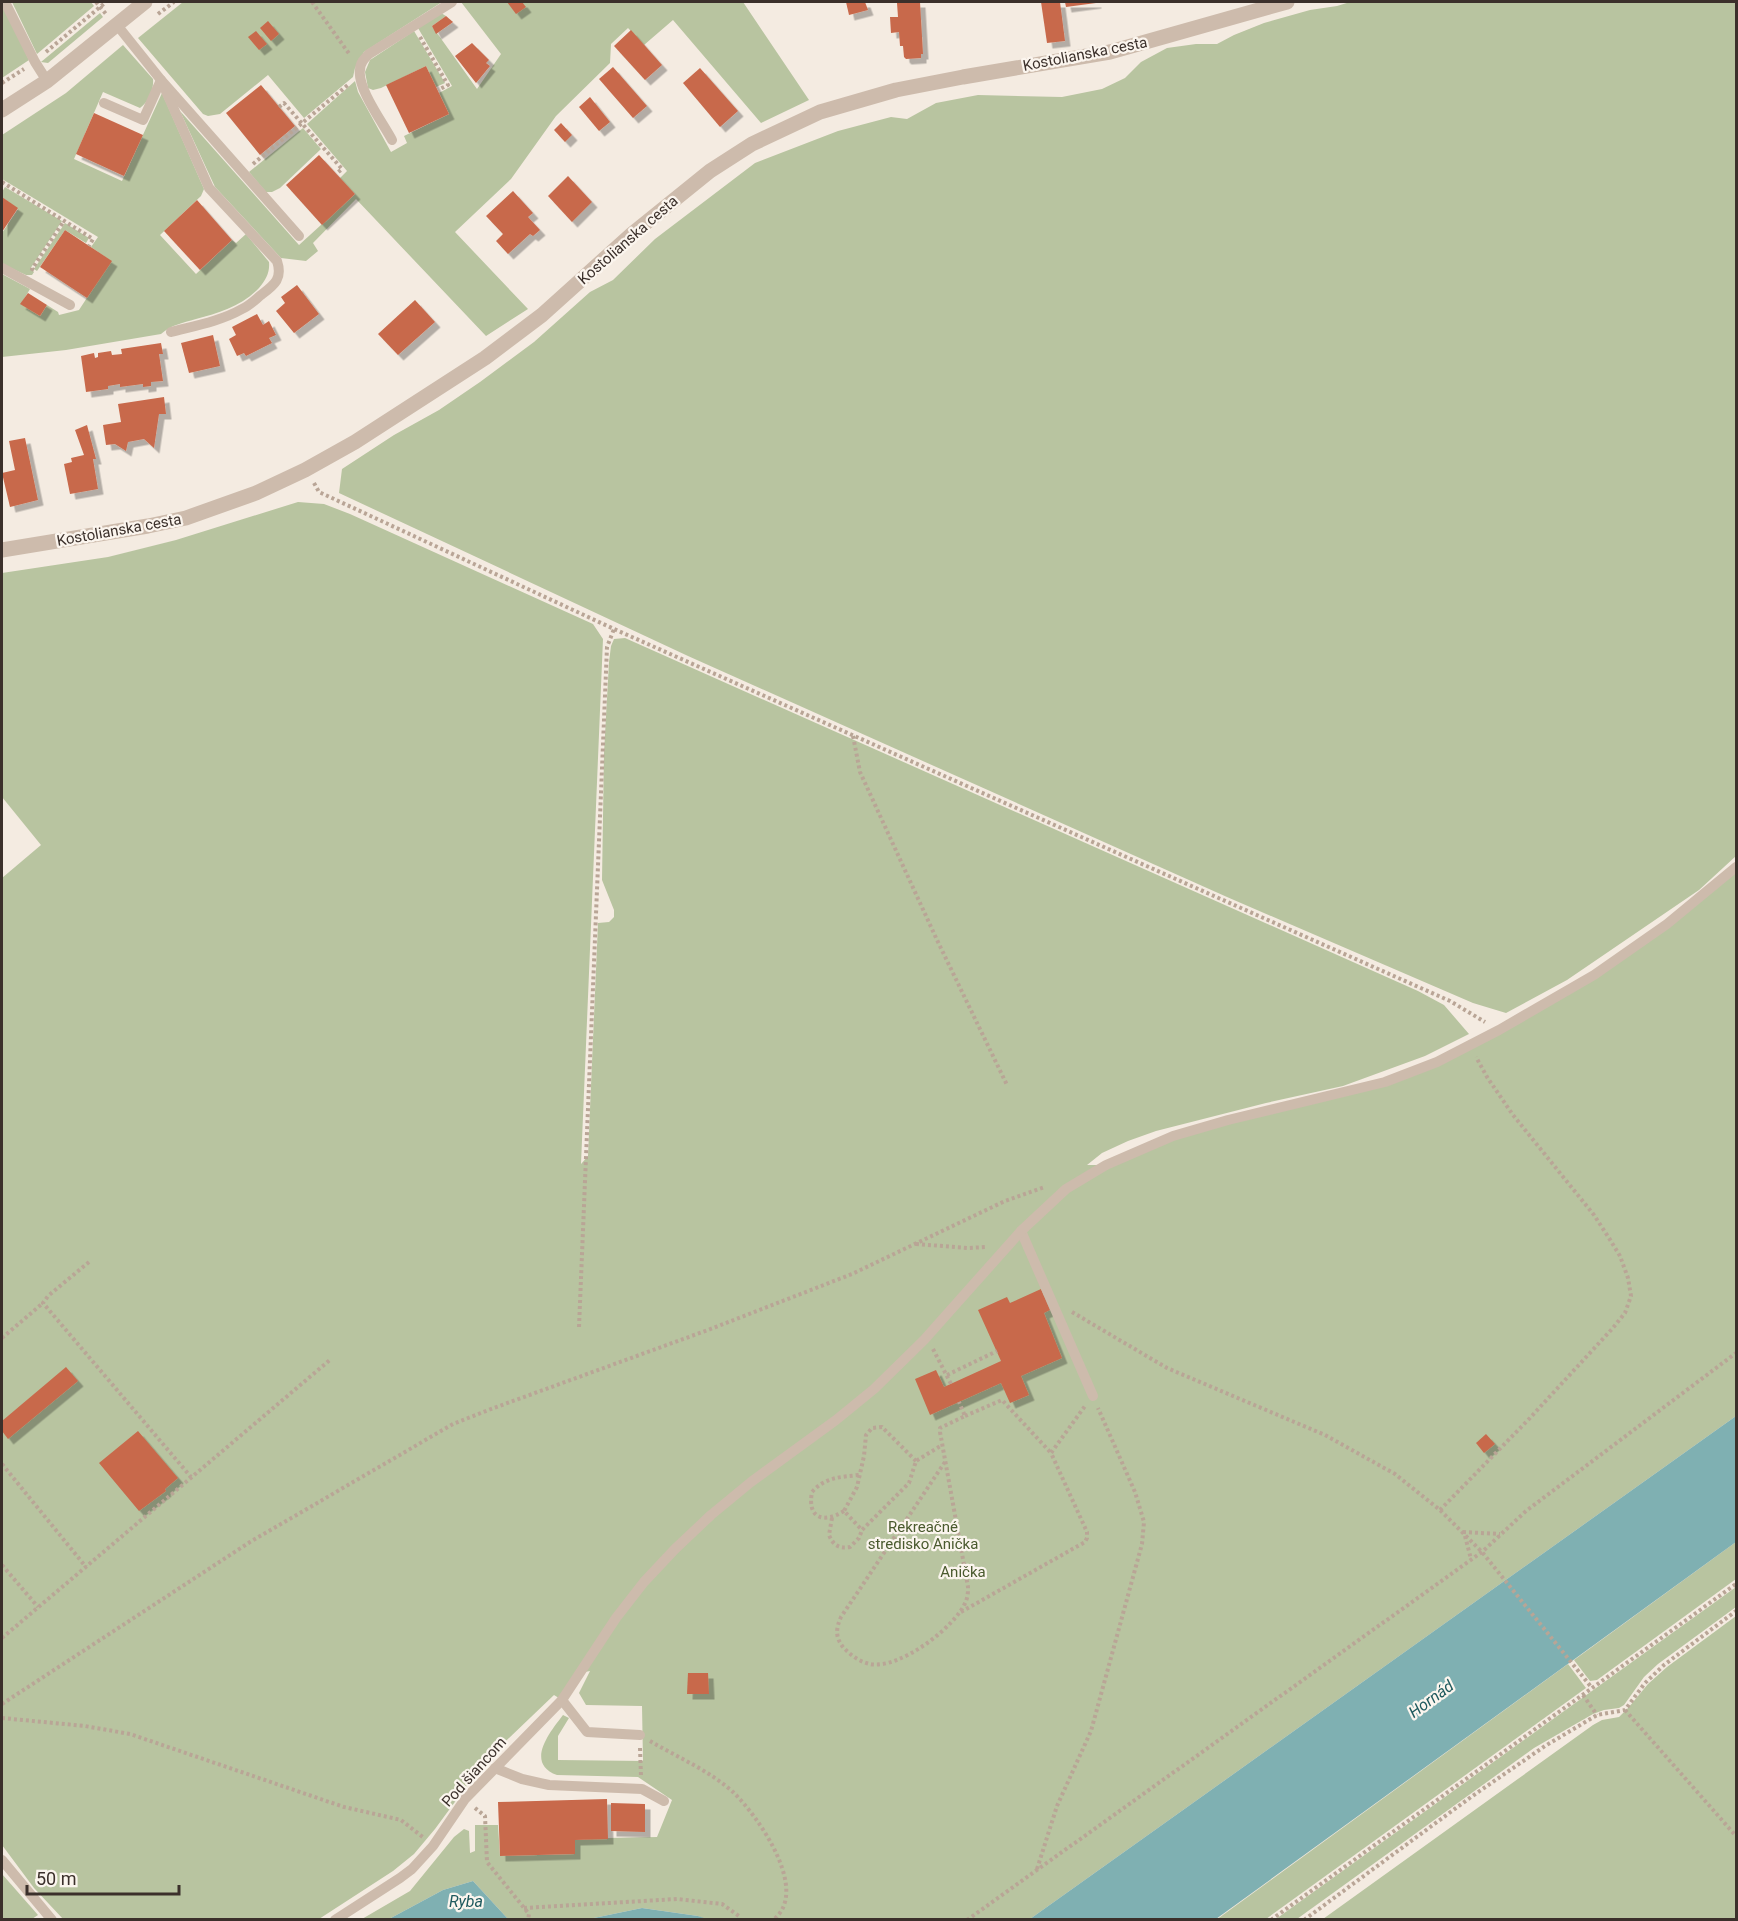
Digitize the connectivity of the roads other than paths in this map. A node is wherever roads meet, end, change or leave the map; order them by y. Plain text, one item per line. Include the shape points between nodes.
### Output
1 (5, 2) edge
2 (145, 2) edge
3 (452, 2) edge
4 (1287, 2) edge
5 (117, 26) junction
6 (161, 80) junction
7 (47, 81) junction
8 (104, 103) dead end
9 (2, 110) edge
10 (392, 140) dead end
11 (299, 236) dead end
12 (2, 268) edge
13 (70, 305) dead end
14 (171, 332) dead end
15 (2, 550) edge
16 (1737, 867) edge
17 (1021, 1231) junction
18 (1093, 1396) road end
19 (562, 1700) junction
20 (645, 1738) road end
21 (495, 1768) junction
22 (664, 1802) dead end
23 (2, 1860) edge
24 (52, 1920) edge
25 (335, 1920) edge

1 - 7 lane
2 - 5 street
3 - 10 lane via 364,58 360,73 363,87
4 - 15 street, Kostolianska cesta via 1110,52 855,100 788,125 710,171 542,315 485,358 305,470 256,493 186,518
5 - 6 lane
5 - 7 street
6 - 8 lane via 143,120
6 - 11 lane
6 - 14 lane via 208,188 277,261 280,269 274,286 244,308
7 - 9 street
12 - 13 lane
16 - 17 lane, Pod šiancom via 1667,924 1594,975 1471,1045 1385,1082 1173,1136 1106,1165 1066,1189
17 - 18 lane
17 - 19 lane, Pod šiancom via 924,1340 874,1389 751,1482 675,1549 616,1618
19 - 20 lane via 587,1732
19 - 21 lane, Pod šiancom
21 - 22 lane via 549,1785 642,1789
21 - 25 lane, Pod šiancom via 465,1799 412,1869
23 - 24 lane

